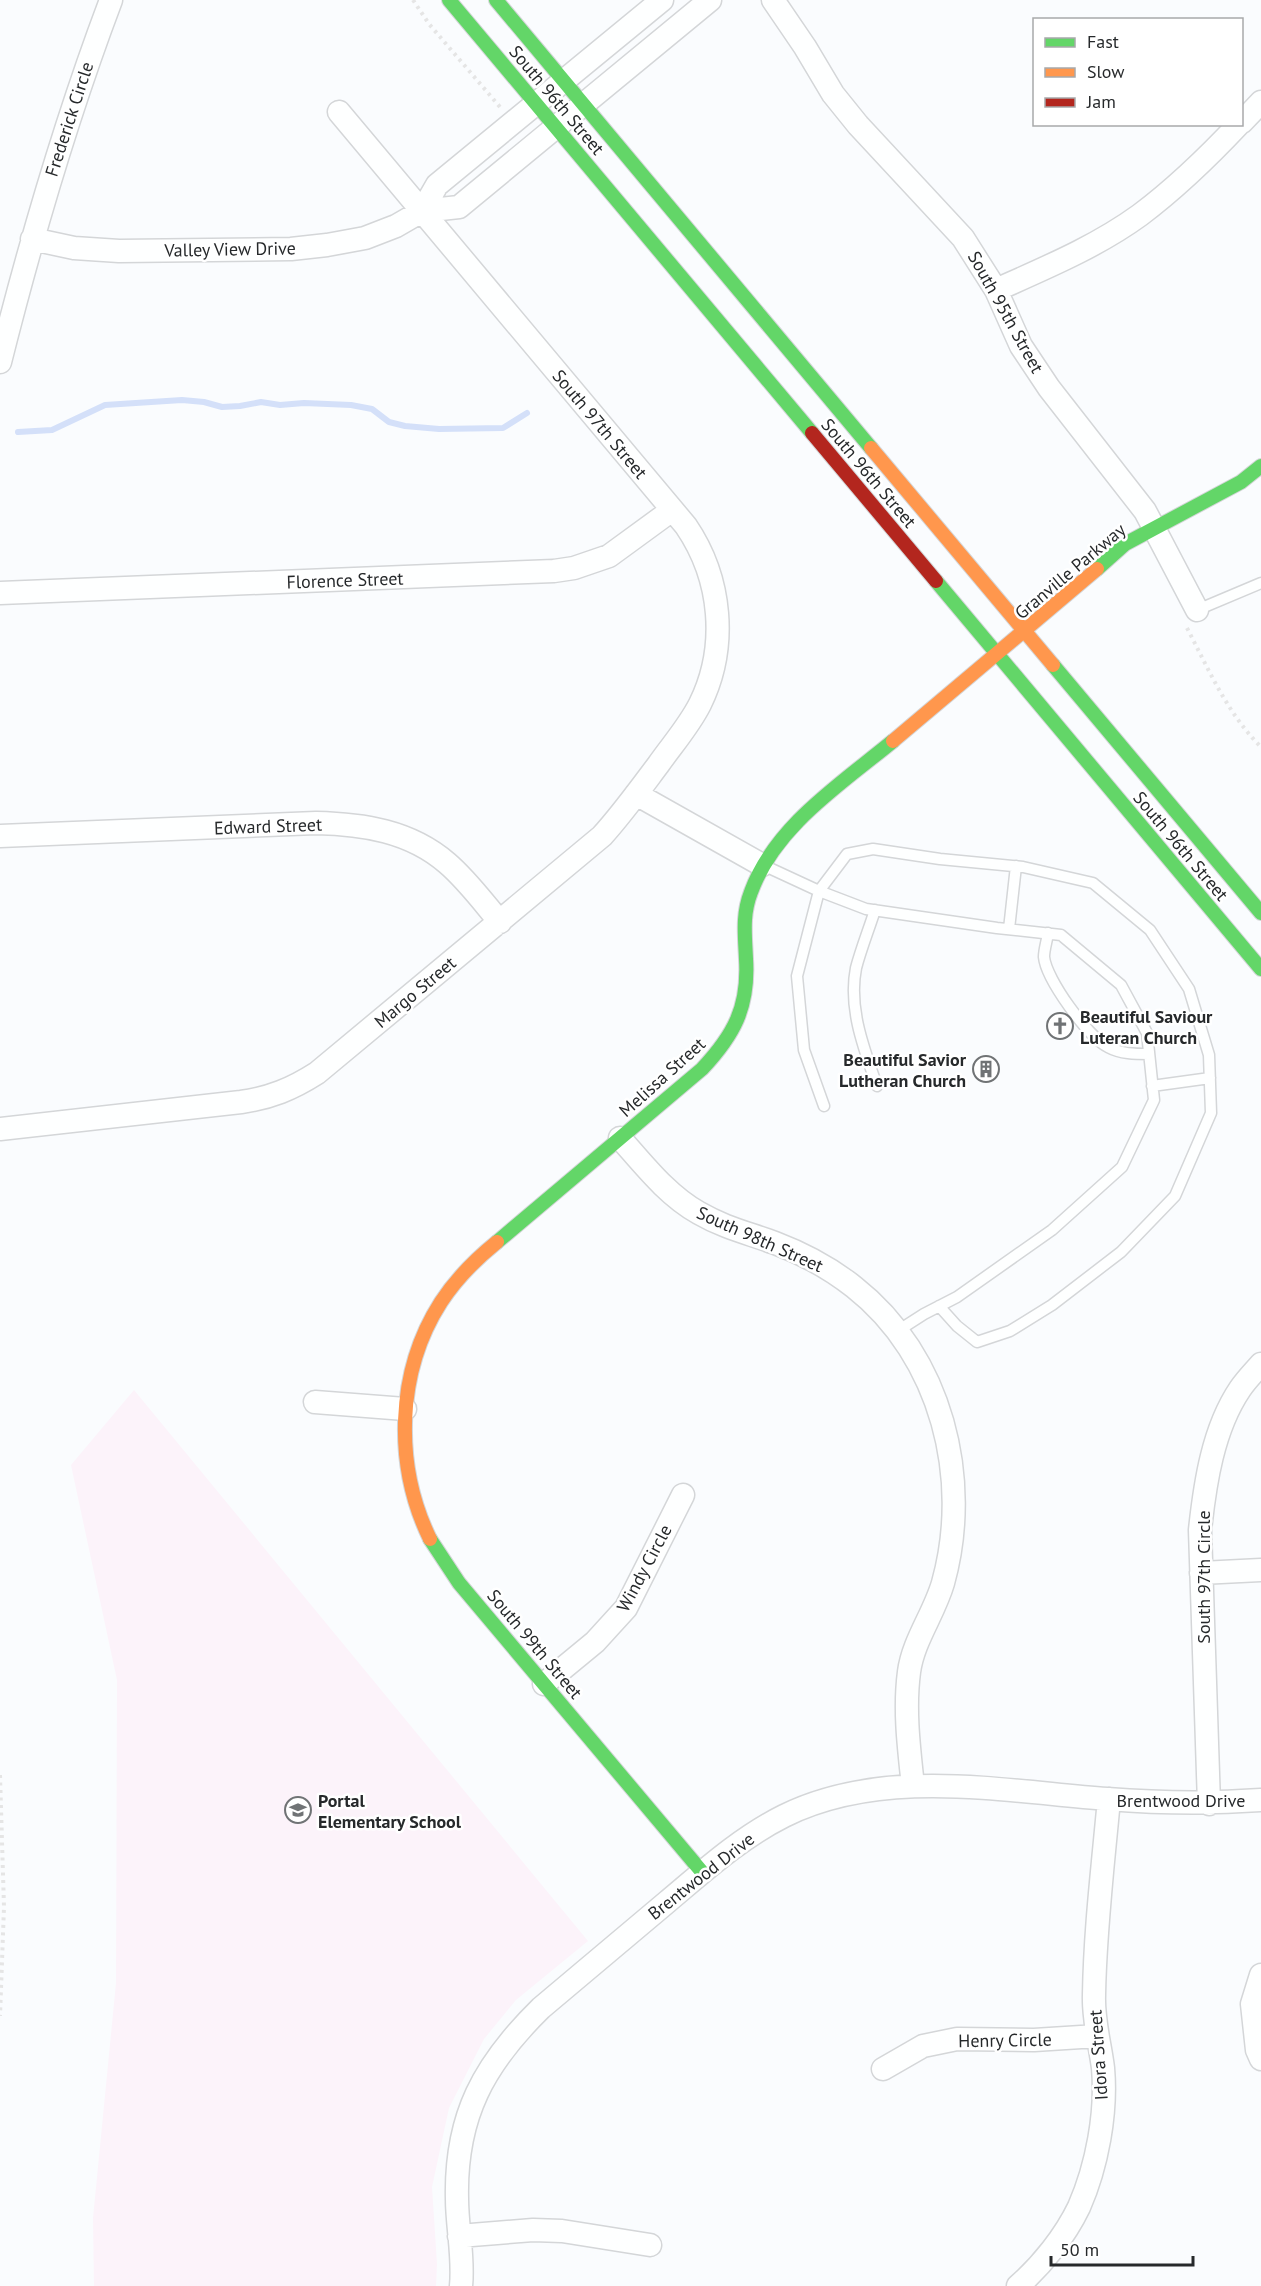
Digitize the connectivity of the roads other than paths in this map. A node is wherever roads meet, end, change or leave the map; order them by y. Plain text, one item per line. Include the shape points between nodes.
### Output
1 (111, 0) edge
2 (449, 0) edge
3 (496, 0) edge
4 (662, 0) edge
5 (710, 0) edge
6 (773, 0) edge
7 (564, 81) junction
8 (1261, 102) edge
9 (536, 103) junction
10 (584, 105) junction
11 (339, 112) dead end
12 (1243, 120) edge
13 (1237, 126) edge
14 (556, 128) junction
15 (422, 211) junction
16 (32, 239) junction
17 (996, 290) junction
18 (0, 362) edge
19 (1261, 466) edge
20 (672, 510) junction
21 (1154, 527) junction
22 (1261, 583) edge
23 (0, 593) edge
24 (1192, 619) joint
25 (1026, 631) junction
26 (998, 654) junction
27 (714, 663) joint
28 (636, 794) junction
29 (0, 836) edge
30 (762, 865) junction
31 (1016, 866) junction
32 (819, 891) junction
33 (874, 910) junction
34 (1261, 913) edge
35 (500, 922) junction
36 (1009, 929) junction
37 (1048, 933) junction
38 (1261, 969) edge
39 (1149, 1054) junction
40 (1210, 1078) junction
41 (877, 1086) dead end
42 (1152, 1086) junction
43 (824, 1107) dead end
44 (0, 1129) edge
45 (620, 1138) junction
46 (939, 1306) junction
47 (896, 1332) junction
48 (1261, 1364) edge
49 (315, 1402) dead end
50 (405, 1409) junction
51 (683, 1495) dead end
52 (1261, 1570) edge
53 (1201, 1573) junction
54 (544, 1684) junction
55 (913, 1786) junction
56 (1109, 1799) junction
57 (1261, 1800) edge
58 (1209, 1803) junction
59 (702, 1872) junction
60 (1261, 1975) edge
61 (1097, 2036) junction
62 (1261, 2059) edge
63 (883, 2069) dead end
64 (459, 2236) junction
65 (650, 2245) dead end
66 (461, 2286) edge
67 (1018, 2286) edge

1 - 16 street, Frederick Circle
2 - 9 main road, South 96th Street
3 - 7 main road, South 96th Street
4 - 7 street
5 - 10 street, Valley View Drive
6 - 17 street, South 95th Street via 839,102 963,238
7 - 9 street
7 - 10 main road, South 96th Street
8 - 12 street
9 - 14 main road, South 96th Street
9 - 15 street via 436,185
10 - 14 street, Valley View Drive
10 - 25 main road, South 96th Street
11 - 15 street
13 - 17 street via 1195,170 1139,216 1078,252
14 - 15 street, Valley View Drive via 459,207
14 - 26 main road, South 96th Street
15 - 16 street, Valley View Drive via 365,238 291,249 119,251 74,248
15 - 20 street, South 97th Street
16 - 18 street, Frederick Circle
17 - 21 street, South 95th Street via 1021,346
19 - 21 main road, Granville Parkway via 1241,482
20 - 23 street, Florence Street via 609,556 554,571
20 - 27 street, South 97th Street via 696,540 713,583 718,621
21 - 24 street, South 95th Street
21 - 25 main road, Granville Parkway via 1125,544
22 - 24 lane
25 - 26 main road, Granville Parkway
25 - 34 main road, South 96th Street
26 - 30 main road, Melissa Street via 804,815
26 - 38 main road, South 96th Street
27 - 28 street, Margo Street via 699,706
28 - 30 street
28 - 35 street, Margo Street via 602,836
29 - 35 street, Edward Street via 316,823 366,826 391,832 430,850 463,879
30 - 32 lane
30 - 45 main road, Melissa Street via 745,910 747,981 734,1031 702,1069
31 - 32 lane via 873,849 847,854
31 - 36 lane
31 - 40 lane via 1093,883 1150,930 1190,989 1209,1055
32 - 33 lane
32 - 43 lane via 797,976 804,1050
33 - 36 lane
33 - 41 lane via 856,969 855,1000 859,1035
35 - 44 street, Margo Street via 317,1074 296,1087 241,1102
36 - 37 lane
37 - 39 lane via 1061,935 1121,985 1147,1033
37 - 39 lane via 1044,956 1048,972 1054,986 1089,1030 1106,1046 1124,1053
39 - 42 lane
40 - 42 lane
40 - 46 lane via 1212,1113 1175,1196 1121,1252 1027,1321 977,1342
42 - 46 lane via 1154,1100 1122,1167 1052,1230
45 - 47 street, South 98th Street via 675,1196 696,1212 836,1273 876,1307
45 - 50 main road, Melissa Street via 457,1279 429,1323 417,1351
46 - 47 lane
47 - 55 street, South 98th Street via 931,1387 946,1434 954,1482 950,1556 909,1672
48 - 53 street, South 97th Circle via 1240,1388 1219,1433 1203,1498
49 - 50 street
50 - 54 main road, South 99th Street via 410,1482 427,1534 459,1583
51 - 54 street, Windy Circle via 626,1608 595,1642
52 - 53 street
53 - 58 street, South 97th Circle
54 - 59 main road, South 99th Street
55 - 56 street, Brentwood Drive
55 - 59 street, Brentwood Drive via 843,1796 786,1815
56 - 58 street, Brentwood Drive
56 - 61 street, Idora Street via 1096,1953
57 - 58 street, Brentwood Drive
59 - 64 street, Brentwood Drive via 542,2008 497,2056 462,2132 456,2199
60 - 62 street via 1252,2004
61 - 63 street, Henry Circle via 957,2039 924,2046
61 - 67 street, Idora Street via 1103,2100 1087,2183 1065,2231
64 - 65 street via 562,2231
64 - 66 street, Brentwood Drive

